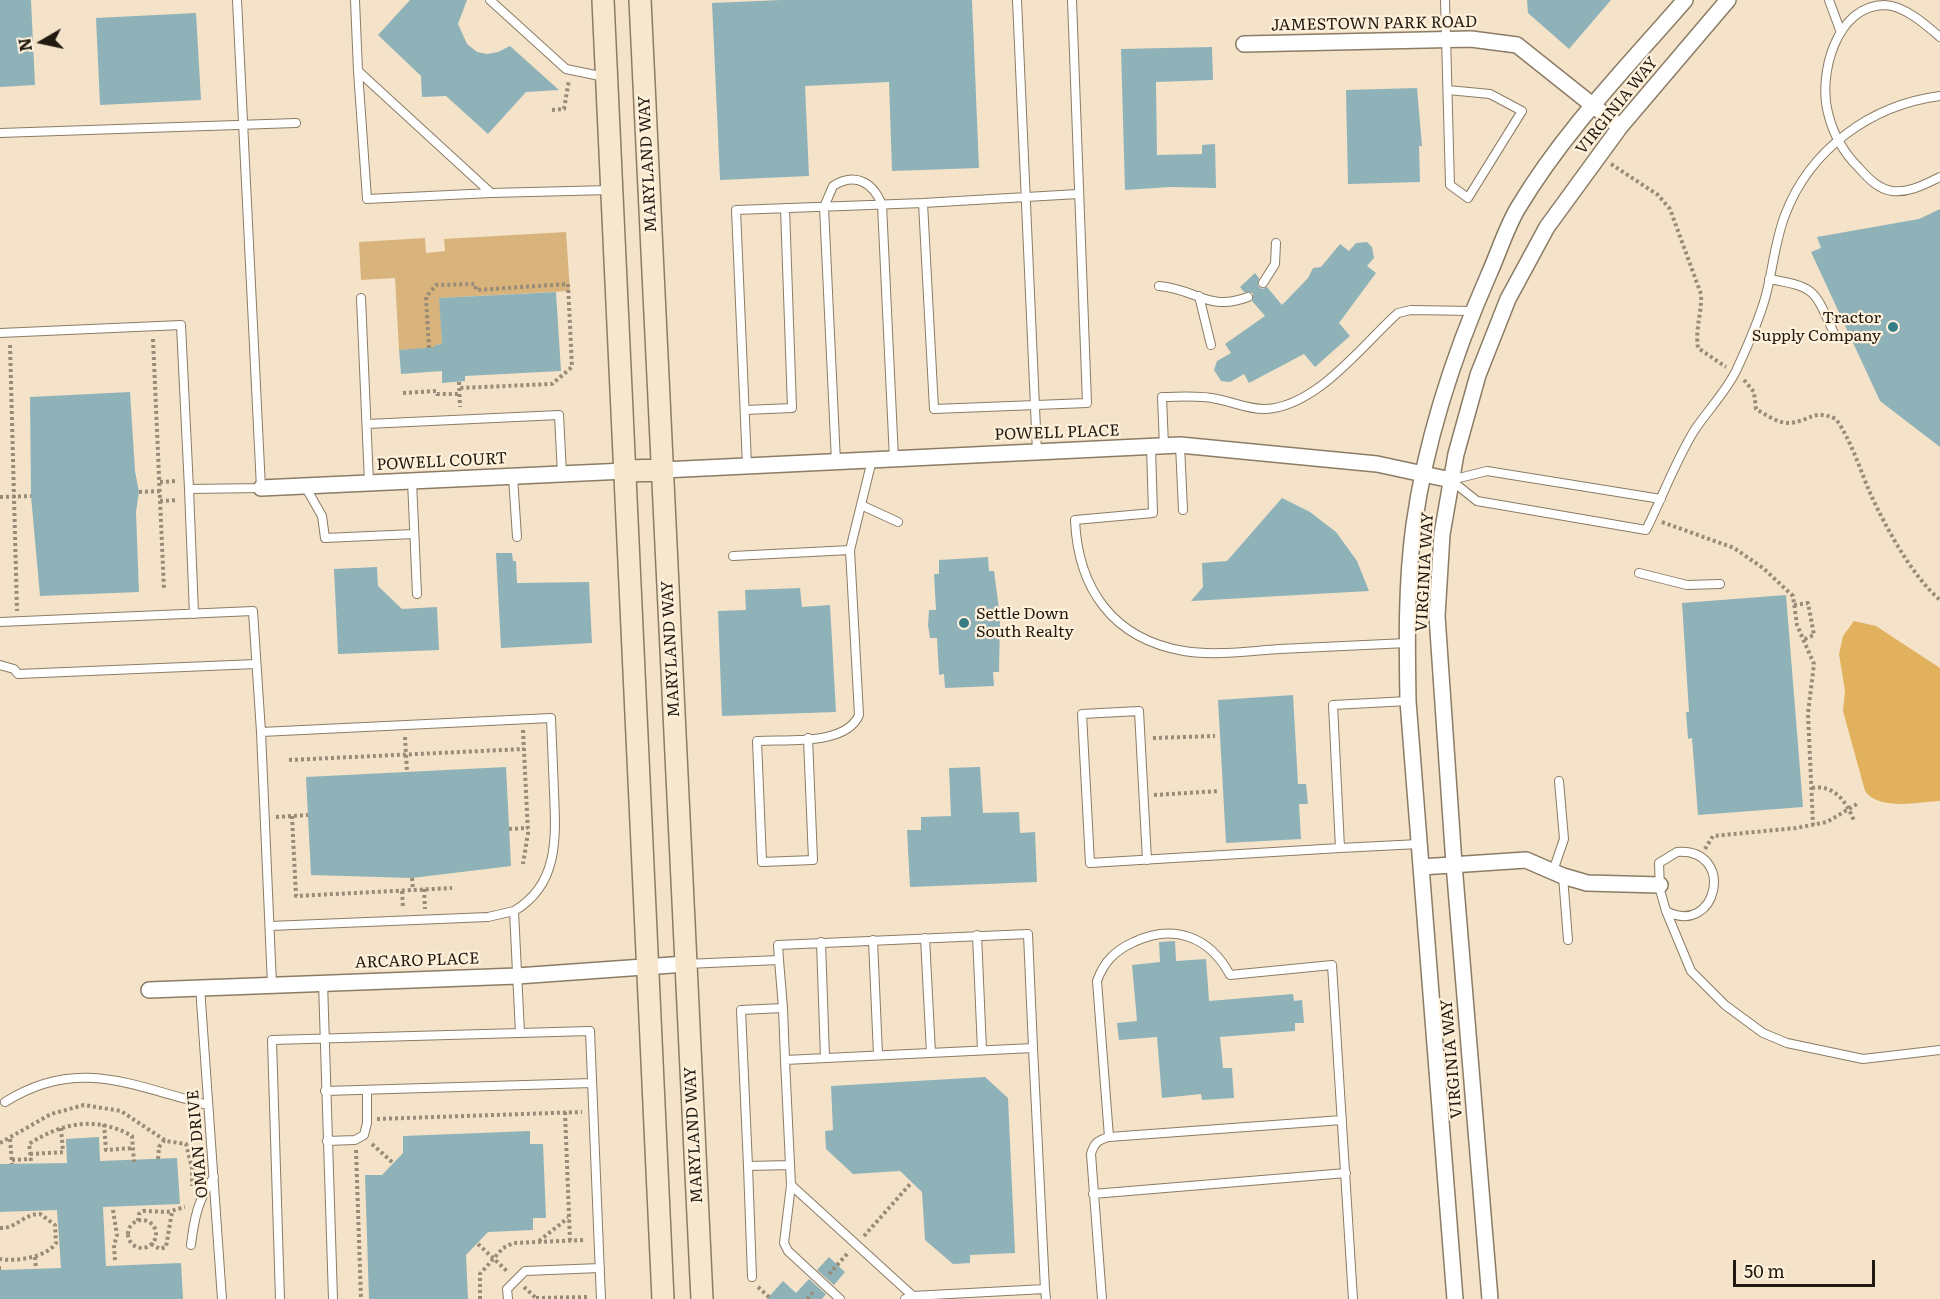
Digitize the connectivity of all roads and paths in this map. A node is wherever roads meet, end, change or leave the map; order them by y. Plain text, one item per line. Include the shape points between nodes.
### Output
1 (237, 0) edge
2 (355, 0) edge
3 (490, 0) edge
4 (603, 0) edge
5 (640, 0) edge
6 (1017, 0) edge
7 (1072, 0) edge
8 (1445, 0) edge
9 (1685, 0) edge
10 (1728, 0) edge
11 (1829, 0) edge
12 (1882, 3) edge
13 (1840, 30) junction
14 (1940, 37) edge
15 (1446, 39) junction
16 (1244, 44) dead end
17 (358, 71) junction
18 (571, 71) junction
19 (606, 77) junction
20 (1448, 90) junction
21 (1940, 96) edge
22 (1594, 105) junction
23 (552, 110) dead end
24 (296, 123) dead end
25 (243, 125) junction
26 (1620, 127) junction
27 (0, 133) edge
28 (1838, 140) junction
29 (1599, 156) junction
30 (1940, 177) edge
31 (612, 190) junction
32 (491, 193) junction
33 (1078, 194) junction
34 (1026, 196) junction
35 (923, 202) junction
36 (882, 205) junction
37 (824, 207) junction
38 (785, 208) junction
39 (1276, 243) dead end
40 (1769, 279) junction
41 (1263, 283) dead end
42 (1159, 286) dead end
43 (1199, 297) junction
44 (1248, 297) dead end
45 (362, 298) dead end
46 (1473, 311) junction
47 (153, 326) junction
48 (1833, 331) dead end
49 (9, 332) junction
50 (0, 333) edge
51 (1211, 345) dead end
52 (429, 348) dead end
53 (1735, 373) junction
54 (459, 382) dead end
55 (459, 388) junction
56 (403, 393) dead end
57 (459, 394) junction
58 (1035, 406) junction
59 (745, 410) junction
60 (460, 420) junction
61 (367, 424) junction
62 (1158, 446) junction
63 (1180, 446) junction
64 (1037, 452) junction
65 (894, 459) junction
66 (872, 460) junction
67 (836, 462) junction
68 (747, 465) junction
69 (663, 470) junction
70 (625, 471) junction
71 (562, 474) junction
72 (1423, 474) junction
73 (513, 477) junction
74 (1451, 480) junction
75 (412, 481) junction
76 (369, 483) junction
77 (305, 486) junction
78 (261, 488) junction
79 (189, 489) junction
80 (160, 491) junction
81 (139, 492) dead end
82 (31, 496) dead end
83 (0, 497) edge
84 (14, 497) junction
85 (1661, 500) junction
86 (861, 505) junction
87 (1183, 510) dead end
88 (1652, 519) junction
89 (898, 522) dead end
90 (414, 534) junction
91 (517, 537) dead end
92 (850, 550) junction
93 (733, 556) dead end
94 (1639, 573) dead end
95 (1720, 584) dead end
96 (164, 590) dead end
97 (417, 594) dead end
98 (1940, 600) edge
99 (1794, 604) junction
100 (194, 614) junction
101 (17, 621) junction
102 (0, 622) edge
103 (1803, 640) junction
104 (1407, 644) junction
105 (256, 664) junction
106 (0, 665) edge
107 (1408, 701) junction
108 (522, 719) junction
109 (405, 725) junction
110 (261, 732) junction
111 (1215, 735) dead end
112 (808, 738) junction
113 (1140, 739) junction
114 (524, 749) junction
115 (406, 755) junction
116 (290, 760) dead end
117 (407, 772) dead end
118 (1559, 781) dead end
119 (1812, 788) junction
120 (1219, 791) dead end
121 (1143, 796) junction
122 (1857, 804) dead end
123 (1849, 809) junction
124 (308, 815) dead end
125 (292, 816) junction
126 (265, 818) junction
127 (1854, 822) dead end
128 (1813, 825) junction
129 (528, 828) junction
130 (509, 829) dead end
131 (1419, 843) junction
132 (1340, 848) junction
133 (1700, 857) junction
134 (1147, 860) junction
135 (523, 864) dead end
136 (1454, 864) junction
137 (1421, 867) junction
138 (1558, 874) junction
139 (412, 878) dead end
140 (1660, 885) junction
141 (452, 888) dead end
142 (424, 889) junction
143 (412, 890) junction
144 (402, 891) junction
145 (514, 911) junction
146 (1666, 911) junction
147 (425, 919) junction
148 (403, 920) junction
149 (270, 926) junction
150 (977, 935) junction
151 (925, 938) junction
152 (873, 940) junction
153 (1568, 940) dead end
154 (821, 942) junction
155 (779, 960) junction
156 (686, 964) junction
157 (647, 969) junction
158 (518, 976) junction
159 (323, 982) junction
160 (272, 985) junction
161 (200, 987) junction
162 (149, 990) dead end
163 (783, 1008) junction
164 (520, 1033) junction
165 (324, 1038) junction
166 (1033, 1048) junction
167 (982, 1050) junction
168 (1940, 1050) edge
169 (931, 1053) junction
170 (878, 1055) junction
171 (825, 1058) junction
172 (785, 1060) junction
173 (592, 1083) junction
174 (367, 1090) junction
175 (325, 1091) junction
176 (5, 1102) dead end
177 (208, 1105) junction
178 (593, 1111) junction
179 (565, 1112) junction
180 (367, 1120) junction
181 (1342, 1120) junction
182 (104, 1124) junction
183 (61, 1128) junction
184 (1110, 1137) junction
185 (359, 1138) junction
186 (10, 1139) junction
187 (165, 1140) junction
188 (327, 1141) junction
189 (0, 1143) edge
190 (133, 1148) junction
191 (30, 1158) junction
192 (158, 1159) dead end
193 (134, 1162) dead end
194 (393, 1163) dead end
195 (790, 1165) junction
196 (748, 1166) junction
197 (1346, 1173) junction
198 (214, 1178) junction
199 (791, 1185) junction
200 (190, 1193) dead end
201 (1093, 1194) junction
202 (187, 1202) dead end
203 (113, 1210) dead end
204 (172, 1212) junction
205 (569, 1218) junction
206 (138, 1221) junction
207 (0, 1228) edge
208 (117, 1235) junction
209 (128, 1235) junction
210 (599, 1240) junction
211 (570, 1241) junction
212 (538, 1242) junction
213 (151, 1244) junction
214 (191, 1245) dead end
215 (35, 1257) junction
216 (0, 1259) edge
217 (115, 1261) dead end
218 (600, 1268) junction
219 (36, 1269) dead end
220 (752, 1277) dead end
221 (1045, 1289) junction
222 (601, 1298) edge
223 (911, 1298) edge
224 (222, 1299) edge
225 (280, 1299) edge
226 (333, 1299) edge
227 (361, 1299) edge
228 (480, 1299) edge
229 (508, 1299) edge
230 (536, 1299) edge
231 (663, 1299) edge
232 (702, 1299) edge
233 (840, 1299) edge
234 (1046, 1299) edge
235 (1102, 1299) edge
236 (1353, 1299) edge
237 (1455, 1299) edge
238 (1490, 1299) edge

1 - 25 lane
2 - 17 lane
3 - 18 lane
4 - 19 main road
5 - 69 main road, MARYLAND WAY
6 - 34 lane
7 - 33 lane
8 - 15 lane
9 - 22 street, VIRGINIA WAY
10 - 26 street, VIRGINIA WAY
11 - 13 lane
12 - 13 lane
12 - 14 lane via 1910,14
13 - 28 lane via 1825,90 1828,114
15 - 16 street, JAMESTOWN PARK ROAD
15 - 20 lane
15 - 22 street, JAMESTOWN PARK ROAD via 1517,45
17 - 32 lane
17 - 32 lane via 367,198
18 - 19 lane
18 - 23 path via 564,109
19 - 31 main road
20 - 20 lane via 1490,94 1522,111 1468,198 1449,185
21 - 28 lane via 1894,106
22 - 26 street, JAMESTOWN PARK ROAD
22 - 46 street, VIRGINIA WAY via 1565,139 1517,209
24 - 25 lane
25 - 27 lane
25 - 78 lane
26 - 29 street, VIRGINIA WAY
28 - 30 lane via 1856,165 1891,191 1911,190
28 - 40 lane via 1807,175 1786,212
29 - 53 path via 1658,195 1670,209 1701,294 1696,325 1698,348
29 - 74 street, VIRGINIA WAY via 1546,227 1508,299 1478,375
31 - 32 lane
31 - 70 main road
33 - 34 lane
33 - 58 lane via 1088,403
34 - 35 lane
34 - 58 lane
35 - 36 lane
35 - 58 lane via 934,409
36 - 37 lane
36 - 37 lane via 872,186 857,179 833,186
36 - 65 lane
37 - 38 lane
37 - 67 lane
38 - 59 lane via 792,408
38 - 59 lane via 736,210
39 - 41 lane via 1275,264
40 - 48 lane via 1797,284 1813,292
40 - 53 lane via 1761,310
42 - 43 lane via 1175,287
43 - 44 lane via 1218,303
43 - 51 lane
45 - 61 lane
46 - 62 lane via 1404,311 1336,373 1285,404 1265,409 1214,398 1162,397
46 - 72 street, VIRGINIA WAY via 1442,398
47 - 49 lane
47 - 79 lane via 181,325
47 - 80 path
49 - 50 lane
49 - 84 path
52 - 55 path via 426,297 436,285 475,284 476,290 568,284 572,367 552,384
53 - 85 lane via 1693,432
53 - 98 path via 1750,384 1756,409 1777,420 1790,423 1818,413 1836,419 1878,507 1915,570
54 - 55 path
55 - 57 path
56 - 57 path
57 - 60 path
58 - 64 lane
59 - 68 lane
60 - 61 lane
60 - 71 lane via 559,415
61 - 76 lane
62 - 63 street, POWELL PLACE
62 - 64 street, POWELL PLACE
62 - 104 lane via 1153,513 1075,520 1076,549 1090,588 1129,630 1166,646 1203,652
63 - 72 street, POWELL PLACE via 1377,464
63 - 87 lane
64 - 65 street, POWELL PLACE
65 - 66 street, POWELL PLACE
66 - 67 street, POWELL PLACE
66 - 86 lane
67 - 68 street, POWELL PLACE
68 - 69 street, POWELL PLACE
69 - 70 main road
69 - 156 main road, MARYLAND WAY
70 - 71 street, POWELL COURT
70 - 157 main road
71 - 73 street, POWELL COURT
72 - 74 street, POWELL PLACE
72 - 104 street, VIRGINIA WAY via 1414,525
73 - 75 street, POWELL COURT
73 - 91 lane
74 - 85 lane via 1487,471
74 - 88 lane via 1476,501 1646,530
74 - 136 street, VIRGINIA WAY via 1442,534 1437,616
75 - 76 street, POWELL COURT
75 - 90 lane
76 - 77 street, POWELL COURT
77 - 78 street, POWELL COURT
77 - 90 lane via 322,516 325,538
78 - 79 lane
79 - 100 lane
80 - 81 path
80 - 96 path
82 - 84 path
83 - 84 path
84 - 101 path
85 - 88 lane
86 - 89 lane
86 - 92 lane
88 - 99 path via 1742,553 1793,596
90 - 97 lane
92 - 93 lane
92 - 112 lane via 859,715 848,730
94 - 95 lane via 1687,585
99 - 103 path
99 - 103 path via 1808,603 1814,635
100 - 101 lane
100 - 105 lane via 253,611
101 - 102 lane
103 - 119 path via 1814,664 1808,713
104 - 107 street, VIRGINIA WAY
105 - 106 lane via 18,674
105 - 110 lane
107 - 131 street, VIRGINIA WAY
107 - 132 lane via 1333,705
108 - 109 lane
108 - 114 path
108 - 145 lane via 551,718 555,836 546,879 531,899
109 - 110 lane
109 - 115 path
110 - 126 lane
111 - 113 path
112 - 112 lane via 757,741 762,862 813,860
113 - 121 lane
113 - 134 lane via 1139,711 1082,714 1090,863
114 - 115 path
114 - 129 path
115 - 116 path
115 - 117 path
118 - 138 lane via 1564,839
119 - 123 path via 1832,790
119 - 128 path
120 - 121 path
121 - 134 lane
122 - 123 path
123 - 127 path
123 - 128 path
124 - 125 path
125 - 126 path
125 - 144 path via 296,896
126 - 149 lane
128 - 133 path via 1713,836
129 - 130 path
129 - 135 path
131 - 132 lane
131 - 137 street, VIRGINIA WAY
132 - 134 lane
133 - 140 lane via 1683,852 1665,857 1659,863
133 - 146 lane via 1713,874 1712,898 1702,910 1691,915
136 - 137 street
136 - 138 street via 1526,860
136 - 238 street, VIRGINIA WAY
137 - 237 street, VIRGINIA WAY
138 - 140 street via 1610,885
138 - 153 lane
139 - 143 path
140 - 146 lane
141 - 142 path
142 - 143 path
142 - 147 path
143 - 144 path
144 - 148 path
145 - 147 lane
145 - 158 lane
146 - 168 lane via 1691,971 1725,1005 1763,1033 1799,1046 1863,1059
147 - 148 lane
148 - 149 lane
149 - 160 lane
150 - 151 lane
150 - 166 lane via 1028,933
150 - 167 lane
151 - 152 lane
151 - 169 lane
152 - 154 lane
152 - 170 lane
154 - 155 lane via 778,945
154 - 171 lane
155 - 156 lane
155 - 163 lane
156 - 157 street, ARCARO PLACE
156 - 232 main road, MARYLAND WAY
157 - 158 street, ARCARO PLACE
157 - 231 main road
158 - 159 street, ARCARO PLACE
158 - 164 lane
159 - 160 street, ARCARO PLACE
159 - 165 lane
160 - 161 street, ARCARO PLACE
161 - 162 street, ARCARO PLACE
161 - 177 lane, OMAN DRIVE
163 - 172 lane
163 - 196 lane via 741,1010
164 - 165 lane
164 - 173 lane via 590,1031
165 - 175 lane
165 - 225 lane via 272,1040
166 - 167 lane
166 - 221 lane
167 - 169 lane
169 - 170 lane
170 - 171 lane
171 - 172 lane
172 - 195 lane
173 - 174 lane
173 - 178 lane
174 - 175 lane
174 - 180 lane
175 - 188 lane
176 - 177 lane via 31,1087 81,1076
177 - 198 lane, OMAN DRIVE
178 - 179 path
178 - 210 lane
179 - 180 path
179 - 205 path
180 - 185 lane
181 - 184 lane
181 - 184 lane via 1332,965 1230,975 1201,941 1180,933 1154,934 1119,950 1104,966 1098,981
181 - 197 lane
182 - 183 path via 79,1123
182 - 190 path via 132,1136
182 - 190 path via 105,1150
183 - 191 path via 29,1144
183 - 191 path via 64,1152
184 - 201 lane via 1099,1140 1091,1154
185 - 188 lane
185 - 194 path
185 - 227 path
186 - 187 path via 51,1114 84,1105 121,1111
186 - 189 path
186 - 191 path via 12,1162
187 - 192 path
187 - 200 path via 187,1146 193,1177
188 - 226 lane
190 - 193 path
195 - 196 lane
195 - 199 lane
196 - 220 lane
197 - 201 lane
197 - 236 lane
198 - 214 lane via 197,1208
198 - 224 lane, OMAN DRIVE
199 - 223 lane
199 - 233 lane via 784,1243
201 - 235 lane
202 - 204 path via 184,1208
203 - 208 path
204 - 206 path via 143,1210
204 - 213 path via 166,1248
205 - 211 path
205 - 212 path
206 - 209 path
206 - 213 path via 153,1226 156,1233
207 - 215 path via 13,1227 31,1214 49,1218 55,1225 56,1243
208 - 209 path
208 - 217 path
209 - 213 path via 136,1247
210 - 211 path
210 - 218 lane
211 - 212 path
212 - 228 path via 513,1243 502,1248 480,1274
215 - 216 path
215 - 219 path
218 - 222 lane
218 - 229 lane via 525,1271 507,1289
221 - 223 lane
221 - 234 lane
222 - 230 path

